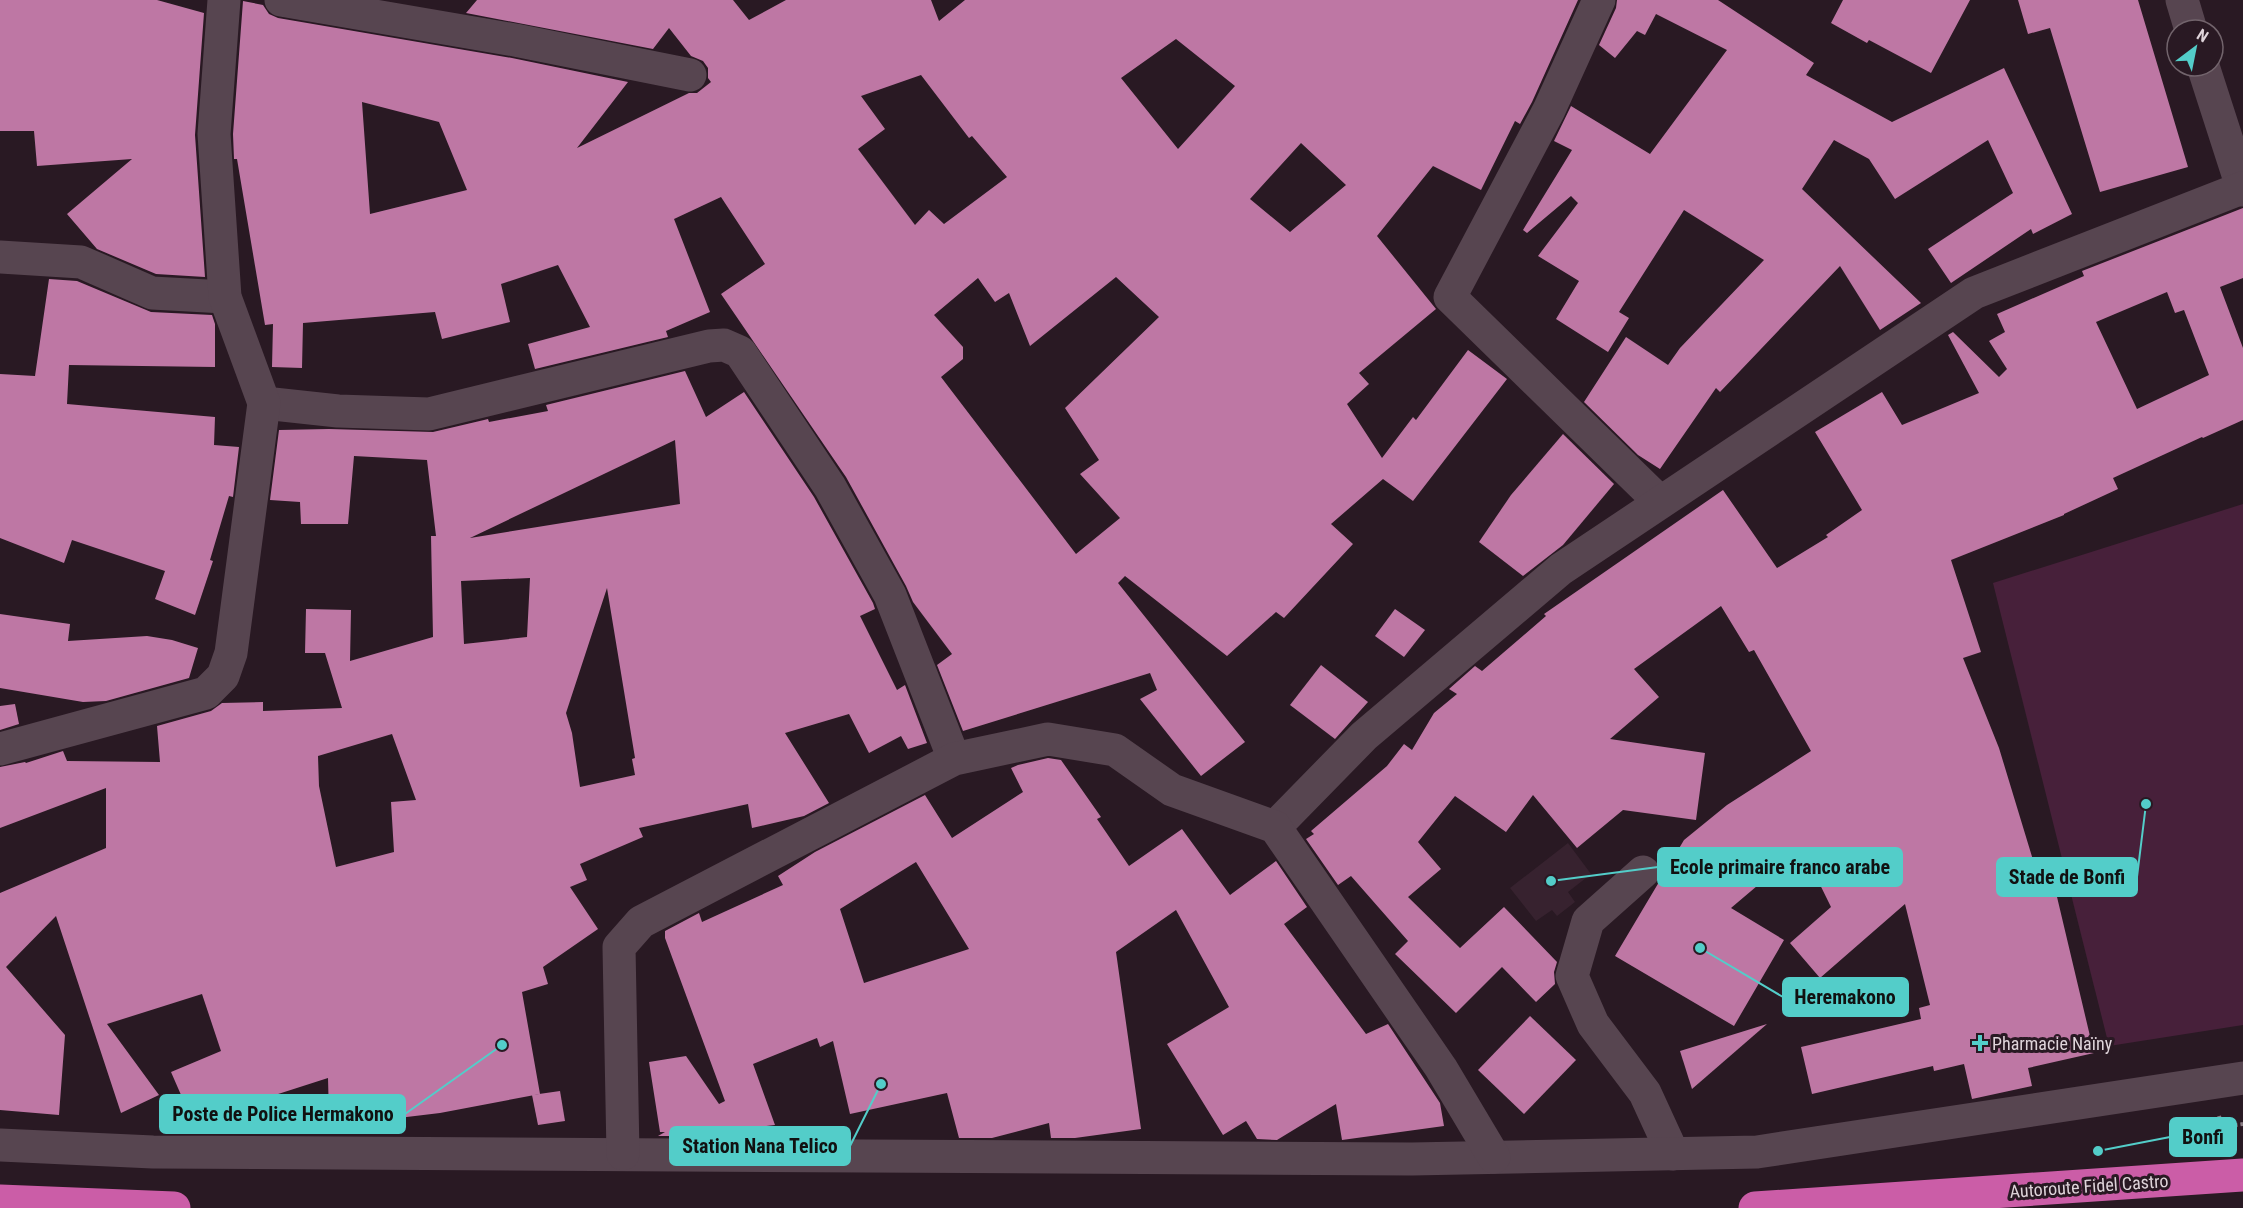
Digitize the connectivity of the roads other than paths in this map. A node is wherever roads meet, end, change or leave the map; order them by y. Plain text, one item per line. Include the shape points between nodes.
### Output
1 (224, 0) edge
2 (281, 0) edge
3 (1599, 0) edge
4 (2182, 0) edge
5 (2187, 18) edge
6 (690, 75) dead end
7 (2207, 78) edge
8 (2242, 189) edge
9 (0, 257) edge
10 (225, 297) junction
11 (264, 403) junction
12 (1660, 502) junction
13 (0, 749) edge
14 (954, 759) junction
15 (1275, 827) junction
16 (1643, 872) dead end
17 (2243, 1077) edge
18 (0, 1145) edge
19 (623, 1154) junction
20 (1672, 1154) junction
21 (1494, 1157) junction
22 (2243, 1175) edge
23 (0, 1201) edge
24 (174, 1208) edge
25 (1755, 1208) edge

1 - 10 street via 214,134
2 - 6 street
3 - 12 street via 1549,110 1450,297
4 - 5 street
7 - 8 street
8 - 12 street via 1974,293
9 - 10 street via 81,261 152,293
10 - 11 street
11 - 13 street via 231,653 223,676 206,693
11 - 14 street via 338,411 429,414 709,346 724,345 740,352 830,487 890,595
12 - 15 street via 1552,576 1364,736
14 - 15 street via 1048,739 1115,750 1172,790
14 - 19 street via 642,922 619,947
15 - 21 street via 1441,1068
16 - 20 street via 1588,921 1572,976 1593,1023 1645,1093
17 - 20 street via 1757,1152
18 - 19 street via 153,1152
19 - 21 street
20 - 21 street
22 - 25 highway, Autoroute Fidel Castro
23 - 24 highway

